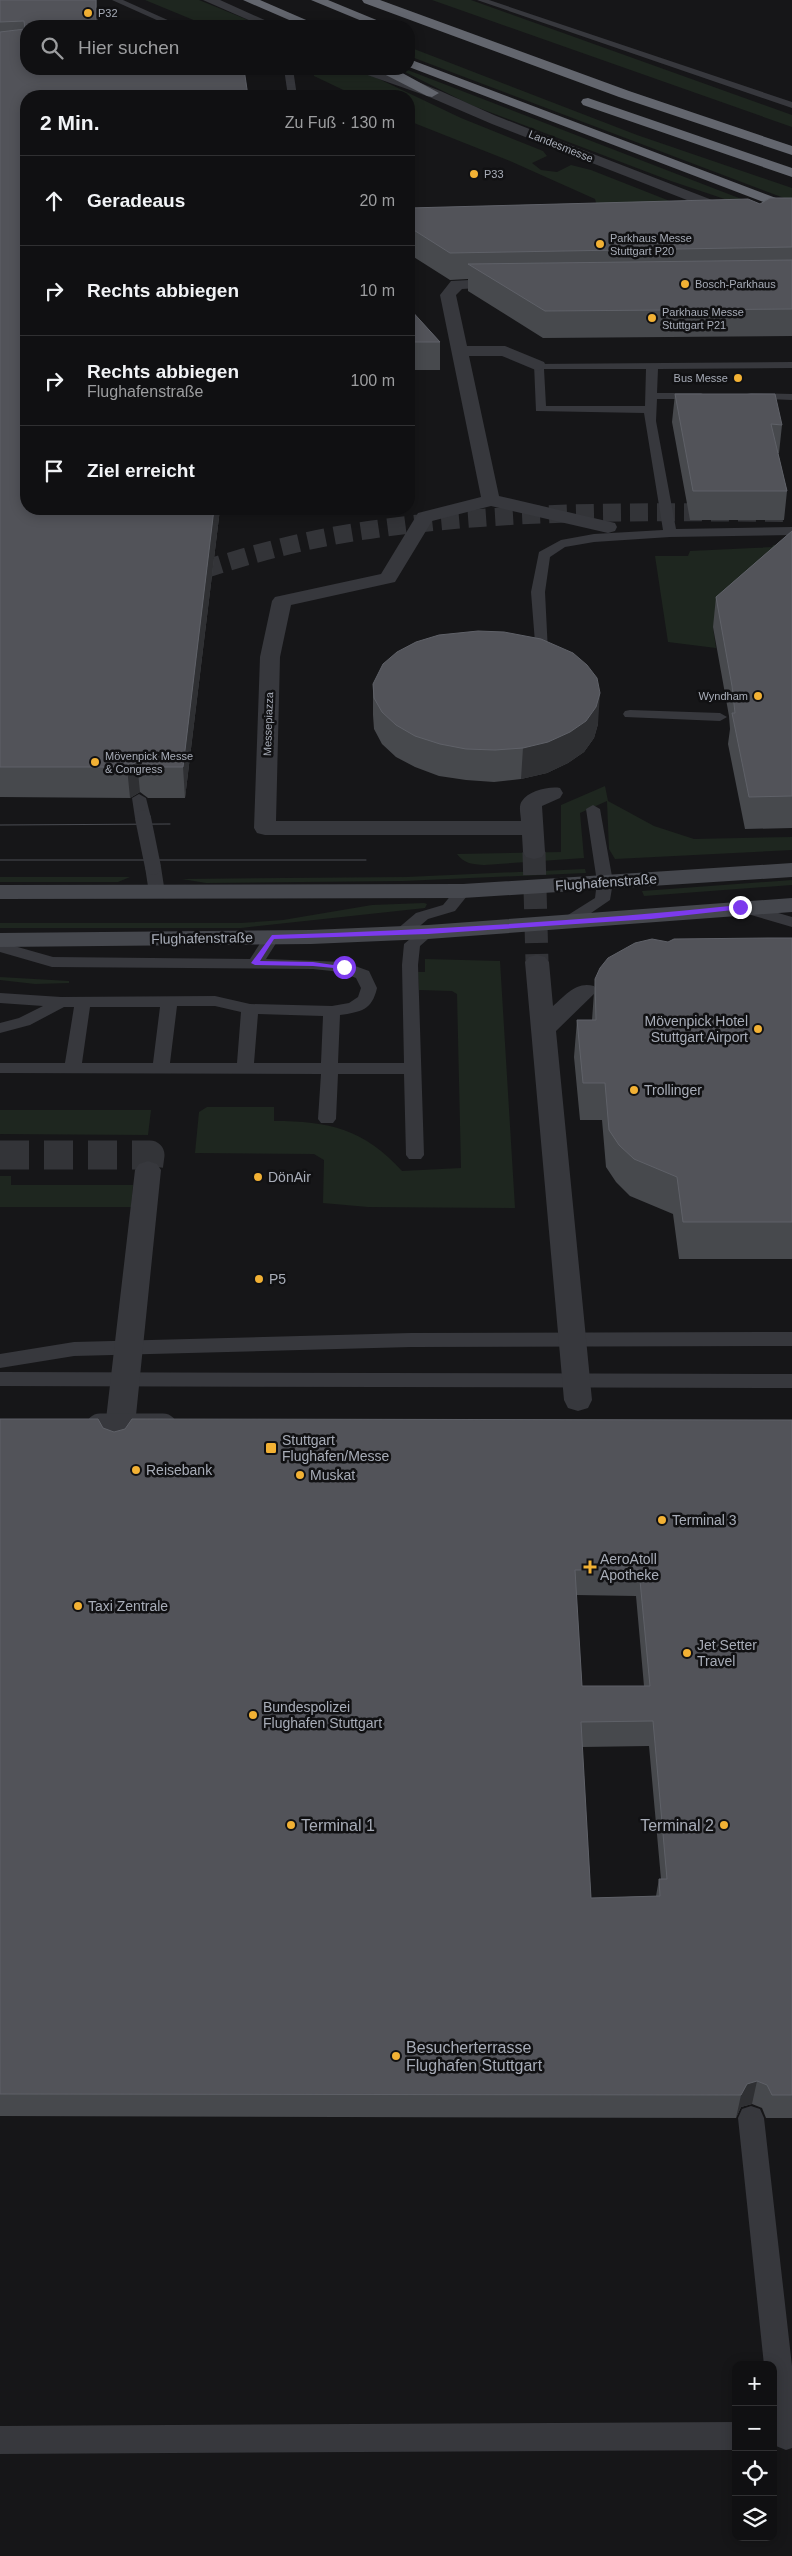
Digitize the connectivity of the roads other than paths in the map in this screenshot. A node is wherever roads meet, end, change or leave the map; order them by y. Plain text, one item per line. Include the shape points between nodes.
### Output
1 (116, 0) edge
2 (209, 0) edge
3 (249, 0) edge
4 (317, 0) edge
5 (368, 0) edge
6 (481, 0) edge
7 (163, 20) edge
8 (257, 20) edge
9 (299, 20) edge
10 (369, 20) edge
11 (415, 65) edge
12 (289, 75) edge
13 (381, 75) edge
14 (397, 75) edge
15 (292, 90) edge
16 (432, 93) junction
17 (576, 98) dead end
18 (792, 105) edge
19 (792, 150) edge
20 (792, 173) edge
21 (792, 208) edge
22 (749, 219) edge
23 (526, 283) edge
24 (460, 351) junction
25 (792, 365) edge
26 (538, 366) junction
27 (652, 366) junction
28 (652, 396) junction
29 (712, 396) edge
30 (742, 396) edge
31 (792, 396) edge
32 (651, 410) junction
33 (491, 500) junction
34 (608, 527) dead end
35 (792, 531) edge
36 (670, 533) junction
37 (541, 652) edge
38 (630, 714) dead end
39 (720, 717) dead end
40 (552, 793) dead end
41 (139, 798) dead end
42 (593, 809) dead end
43 (533, 828) junction
44 (534, 852) tunnel mouth
45 (792, 870) edge
46 (605, 882) junction
47 (464, 891) junction
48 (0, 892) edge
49 (157, 893) junction
50 (792, 905) edge
51 (740, 907) junction
52 (792, 922) edge
53 (566, 923) junction
54 (428, 932) junction
55 (402, 933) junction
56 (272, 937) junction
57 (0, 940) edge
58 (0, 947) edge
59 (537, 962) tunnel mouth
60 (255, 963) junction
61 (585, 991) dead end
62 (0, 998) edge
63 (83, 1001) junction
64 (61, 1002) junction
65 (169, 1002) junction
66 (250, 1009) junction
67 (332, 1011) junction
68 (0, 1028) edge
69 (544, 1028) junction
70 (0, 1068) edge
71 (72, 1068) junction
72 (161, 1069) junction
73 (245, 1069) junction
74 (330, 1069) junction
75 (412, 1069) junction
76 (327, 1119) dead end
77 (415, 1155) dead end
78 (148, 1170) tunnel mouth
79 (572, 1338) junction
80 (792, 1338) edge
81 (129, 1348) junction
82 (0, 1361) edge
83 (0, 1379) edge
84 (125, 1380) junction
85 (792, 1381) edge
86 (576, 1390) junction
87 (70, 1428) edge
88 (186, 1428) edge
89 (118, 1445) edge
90 (751, 2118) dead end
91 (732, 2436) edge
92 (784, 2436) edge
93 (0, 2440) edge

1 - 7 lane
2 - 8 street
3 - 9 highway
4 - 10 highway
5 - 19 highway via 624,94
6 - 18 lane
11 - 21 highway
12 - 15 lane
13 - 16 street, Landesmesse
14 - 16 highway
16 - 22 street, Landesmesse
17 - 20 highway
23 - 24 street via 457,284 448,295
24 - 26 street via 505,351
24 - 33 street
25 - 27 lane
26 - 27 lane
26 - 32 lane via 540,409
27 - 28 lane
28 - 29 lane
28 - 32 lane
30 - 31 lane
32 - 36 lane via 650,421
33 - 34 street, Messepiazza
33 - 43 street, Messepiazza via 425,517 388,578 282,601 270,657 265,828
35 - 36 lane
36 - 37 lane via 594,538 561,544 544,556 538,592
38 - 39 lane
40 - 43 street via 531,803
41 - 49 lane, bridge
42 - 46 lane
43 - 44 street
45 - 46 main road, Flughafenstraße
46 - 47 main road, Flughafenstraße
46 - 53 lane via 602,900
47 - 49 main road, Flughafenstraße
47 - 55 lane via 449,908 422,916
48 - 49 main road, Flughafenstraße
50 - 51 main road, Flughafenstraße
51 - 52 lane
51 - 53 main road, Flughafenstraße
53 - 54 main road, Flughafenstraße
54 - 55 main road, Flughafenstraße
54 - 75 lane via 412,944
55 - 56 main road, Flughafenstraße
56 - 57 main road, Flughafenstraße
56 - 60 lane
58 - 60 lane via 52,962
59 - 69 street
60 - 67 lane via 344,967 363,975 370,988 366,1000 353,1008
61 - 69 street
62 - 64 lane
63 - 64 lane
63 - 65 lane
63 - 71 lane
64 - 68 lane via 39,1016
65 - 66 lane via 215,1001
65 - 72 lane
66 - 67 lane
66 - 73 lane
67 - 74 lane
69 - 79 street
70 - 71 lane
71 - 72 lane
72 - 73 lane
73 - 74 lane
74 - 75 lane
74 - 76 lane
75 - 77 lane
78 - 81 street
79 - 80 lane
79 - 81 lane
79 - 86 street
81 - 82 lane via 74,1348
81 - 84 street
83 - 84 lane
84 - 86 lane
84 - 89 street
85 - 86 lane
87 - 88 street, bridge
90 - 92 lane
91 - 93 lane

